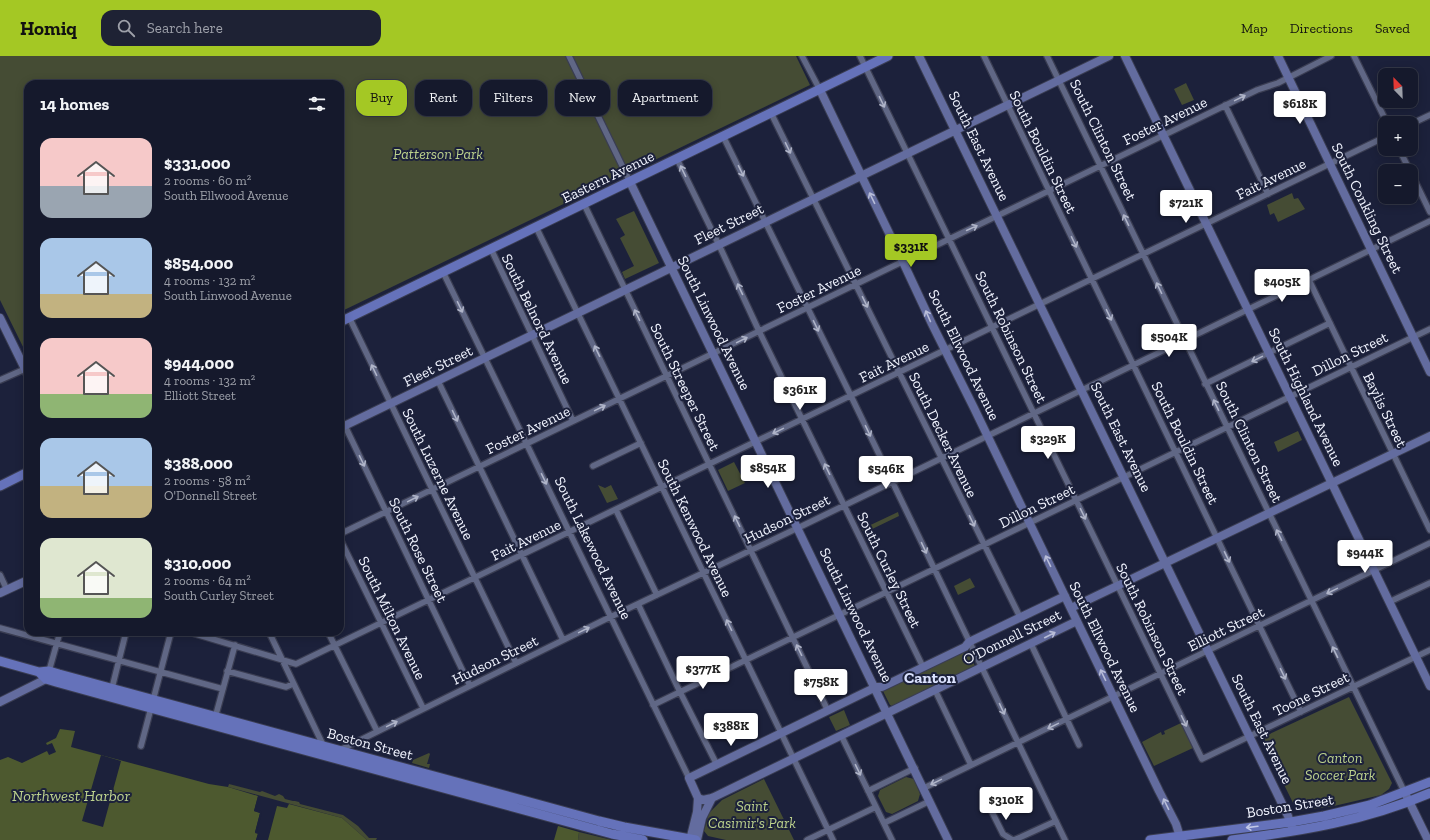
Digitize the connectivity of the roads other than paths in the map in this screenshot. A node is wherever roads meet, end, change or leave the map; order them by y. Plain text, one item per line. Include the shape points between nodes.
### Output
1 (569, 56) edge
2 (802, 56) edge
3 (860, 56) edge
4 (888, 56) edge
5 (920, 56) edge
6 (984, 56) edge
7 (1047, 56) edge
8 (1109, 56) edge
9 (1125, 56) edge
10 (1278, 56) edge
11 (1331, 56) edge
12 (1354, 56) edge
13 (865, 67) junction
14 (1289, 78) junction
15 (1058, 81) junction
16 (820, 90) junction
17 (1008, 105) junction
18 (1225, 105) junction
19 (771, 113) junction
20 (1430, 115) edge
21 (1384, 116) edge
22 (1418, 121) edge
23 (956, 130) junction
24 (723, 136) junction
25 (1164, 136) junction
26 (1378, 140) edge
27 (907, 154) junction
28 (677, 159) junction
29 (1330, 164) junction
30 (1100, 166) junction
31 (861, 176) junction
32 (630, 182) junction
33 (1418, 188) edge
34 (1049, 191) junction
35 (1268, 194) junction
36 (814, 199) junction
37 (584, 204) junction
38 (1430, 212) edge
39 (998, 216) junction
40 (1430, 221) edge
41 (766, 222) junction
42 (1206, 224) junction
43 (536, 227) junction
44 (950, 239) junction
45 (719, 245) junction
46 (491, 249) junction
47 (1371, 250) junction
48 (1143, 255) junction
49 (903, 262) junction
50 (671, 268) junction
51 (443, 272) junction
52 (1092, 280) junction
53 (1309, 280) junction
54 (856, 285) junction
55 (625, 290) junction
56 (1041, 304) junction
57 (808, 308) junction
58 (1248, 310) junction
59 (578, 313) junction
60 (0, 318) edge
61 (344, 319) edge
62 (1330, 323) junction
63 (993, 327) junction
64 (1430, 329) edge
65 (759, 331) junction
66 (532, 336) junction
67 (1413, 337) junction
68 (1184, 341) junction
69 (946, 350) junction
70 (714, 353) junction
71 (1269, 353) junction
72 (485, 358) junction
73 (1134, 365) junction
74 (1351, 367) junction
75 (24, 368) edge
76 (1430, 372) edge
77 (24, 373) edge
78 (899, 373) junction
79 (666, 375) junction
80 (0, 380) edge
81 (438, 381) junction
82 (1205, 384) junction
83 (1082, 390) junction
84 (851, 396) junction
85 (1290, 397) junction
86 (619, 398) junction
87 (391, 405) junction
88 (1035, 413) junction
89 (802, 419) junction
90 (573, 421) junction
91 (344, 426) edge
92 (1227, 428) junction
93 (344, 431) edge
94 (988, 436) junction
95 (1430, 436) edge
96 (756, 442) junction
97 (641, 443) junction
98 (527, 444) junction
99 (1176, 452) junction
100 (1393, 454) junction
101 (941, 458) junction
102 (709, 464) junction
103 (479, 466) junction
104 (593, 466) dead end
105 (24, 474) edge
106 (1124, 477) junction
107 (892, 482) junction
108 (1332, 483) junction
109 (0, 486) edge
110 (662, 487) junction
111 (432, 489) junction
112 (1077, 500) junction
113 (844, 505) junction
114 (616, 510) junction
115 (386, 512) junction
116 (1268, 513) junction
117 (1029, 523) junction
118 (798, 528) junction
119 (1430, 530) edge
120 (344, 532) edge
121 (570, 532) junction
122 (1217, 538) junction
123 (1430, 543) edge
124 (984, 545) junction
125 (344, 547) edge
126 (751, 550) junction
127 (522, 555) junction
128 (1166, 562) junction
129 (934, 569) junction
130 (1374, 570) junction
131 (704, 573) junction
132 (0, 575) edge
133 (475, 578) junction
134 (24, 582) edge
135 (1430, 583) edge
136 (19, 584) junction
137 (24, 585) edge
138 (1118, 585) junction
139 (4, 591) edge
140 (887, 592) junction
141 (657, 595) junction
142 (1065, 596) junction
143 (429, 600) junction
144 (1311, 601) junction
145 (1390, 602) junction
146 (638, 604) junction
147 (1071, 608) junction
148 (840, 614) junction
149 (611, 617) junction
150 (1020, 617) junction
151 (1077, 621) junction
152 (381, 623) junction
153 (1260, 626) junction
154 (0, 628) edge
155 (24, 635) edge
156 (28, 636) edge
157 (59, 636) edge
158 (125, 636) edge
159 (170, 636) edge
160 (203, 636) edge
161 (271, 636) edge
162 (330, 636) edge
163 (793, 637) junction
164 (563, 640) junction
165 (969, 642) junction
166 (57, 644) junction
167 (1031, 644) junction
168 (235, 645) junction
169 (334, 646) junction
170 (1430, 650) edge
171 (1208, 651) junction
172 (1416, 657) junction
173 (282, 659) junction
174 (746, 660) junction
175 (0, 661) edge
176 (119, 661) junction
177 (516, 662) junction
178 (924, 667) junction
179 (982, 668) junction
180 (227, 671) junction
181 (160, 672) junction
182 (1161, 674) junction
183 (48, 675) junction
184 (293, 684) junction
185 (470, 686) junction
186 (1430, 686) edge
187 (876, 687) junction
188 (1352, 687) junction
189 (112, 688) junction
190 (222, 689) junction
191 (935, 690) junction
192 (680, 692) junction
193 (1113, 697) junction
194 (0, 702) edge
195 (152, 704) junction
196 (653, 705) junction
197 (423, 708) junction
198 (828, 711) junction
199 (1301, 712) junction
200 (888, 713) junction
201 (215, 716) junction
202 (1067, 719) junction
203 (213, 726) junction
204 (377, 730) junction
205 (782, 733) junction
206 (841, 735) junction
207 (1250, 736) junction
208 (1018, 743) junction
209 (1080, 745) dead end
210 (141, 746) dead end
211 (323, 746) junction
212 (339, 750) junction
213 (328, 757) junction
214 (794, 758) junction
215 (1202, 759) joint
216 (717, 765) junction
217 (971, 765) junction
218 (915, 768) junction
219 (689, 778) junction
220 (1430, 782) edge
221 (924, 788) junction
222 (868, 791) junction
223 (1405, 793) junction
224 (1430, 793) edge
225 (698, 798) junction
226 (712, 798) junction
227 (930, 801) junction
228 (1409, 802) junction
229 (876, 807) junction
230 (990, 808) dead end
231 (1056, 821) junction
232 (1291, 822) junction
233 (884, 823) junction
234 (828, 830) junction
235 (1293, 832) junction
236 (1181, 838) edge
237 (643, 840) edge
238 (693, 840) edge
239 (807, 840) edge
240 (834, 840) edge
241 (892, 840) edge
242 (948, 840) edge
243 (1065, 840) edge
244 (1150, 840) edge
245 (1232, 840) edge
246 (1428, 840) edge

1 - 32 street, South Linwood Avenue
2 - 16 street, South Ellwood Avenue
3 - 13 street, South Robinson Street
4 - 13 main road, Eastern Avenue
5 - 23 street, South East Avenue
6 - 17 street, South Bouldin Street
7 - 15 street, South Clinton Street
8 - 15 street, Fleet Street
9 - 25 street, South Highland Avenue
10 - 14 street, South Conkling Street
11 - 14 street, Foster Avenue
12 - 21 street
13 - 16 main road, Eastern Avenue
13 -> 27 street, South Robinson Street
18 -> 14 street, Foster Avenue
14 - 29 street, South Conkling Street
15 - 17 street, Fleet Street
15 - 30 street, South Clinton Street
16 - 19 main road, Eastern Avenue
16 - 31 street, South Ellwood Avenue
17 - 23 street, Fleet Street
17 - 34 street, South Bouldin Street
18 - 25 street, Foster Avenue
18 - 35 street
19 - 24 main road, Eastern Avenue
19 -> 36 street, South Decker Avenue
20 - 22 street
23 - 27 street, Fleet Street
23 - 39 street, South East Avenue
24 - 28 main road, Eastern Avenue
24 -> 41 street
25 - 30 street, Foster Avenue
25 - 42 street, South Highland Avenue
26 - 29 street, Fait Avenue
27 - 31 street, Fleet Street
27 - 44 street, South Robinson Street
28 - 32 main road, Eastern Avenue
45 -> 28 street, South Curley Street
29 - 35 street, Fait Avenue
29 - 47 street, South Conkling Street
30 - 34 street, Foster Avenue
48 -> 30 street, South Clinton Street
31 - 36 street, Fleet Street
49 -> 31 street, South Ellwood Avenue
32 - 37 main road, Eastern Avenue
32 - 50 street, South Linwood Avenue
33 - 38 street
34 - 39 street, Foster Avenue
34 -> 52 street, South Bouldin Street
35 - 42 street, Fait Avenue
36 - 41 street, Fleet Street
36 - 54 street, South Decker Avenue
37 - 43 main road, Eastern Avenue
37 - 55 street, South Streeper Street
44 -> 39 street, Foster Avenue
39 - 56 street, South East Avenue
40 - 47 street, Hudson Street
41 - 45 street, Fleet Street
41 - 57 street
42 - 48 street, Fait Avenue
42 - 58 street, South Highland Avenue
43 - 46 main road, Eastern Avenue
43 - 59 street, South Kenwood Avenue
44 - 49 street, Foster Avenue
44 - 63 street, South Robinson Street
45 - 50 street, Fleet Street
65 -> 45 street, South Curley Street
46 - 51 main road, Eastern Avenue
46 - 66 street, South Belnord Avenue
47 - 53 street, Hudson Street
47 - 67 street, South Conkling Street
48 - 52 street, Fait Avenue
68 -> 48 street, South Clinton Street
49 - 54 street, Foster Avenue
69 -> 49 street, South Ellwood Avenue
50 - 55 street, Fleet Street
50 - 70 street, South Linwood Avenue
51 - 61 main road, Eastern Avenue
51 -> 72 street, South Lakewood Avenue
52 - 56 street, Fait Avenue
52 -> 73 street, South Bouldin Street
53 - 58 street, Hudson Street
53 - 62 street, Baylis Street
54 - 57 street, Foster Avenue
54 -> 78 street, South Decker Avenue
55 - 59 street, Fleet Street
79 -> 55 street, South Streeper Street
56 - 63 street, Fait Avenue
56 - 83 street, South East Avenue
57 - 65 street, Foster Avenue
57 -> 84 street
58 - 68 street, Hudson Street
58 - 71 street, South Highland Avenue
59 - 66 street, Fleet Street
86 -> 59 street, South Kenwood Avenue
60 - 75 street
87 -> 61 street, South Luzerne Avenue
62 - 71 street
62 - 74 street, Baylis Street
63 - 69 street, Fait Avenue
63 - 88 street, South Robinson Street
64 - 67 street, Dillon Street
70 -> 65 street, Foster Avenue
65 - 89 street, South Curley Street
66 - 72 street, Fleet Street
66 - 90 street, South Belnord Avenue
67 - 74 street, Dillon Street
67 - 76 street, South Conkling Street
68 - 73 street, Hudson Street
68 - 82 street, South Clinton Street
69 - 78 street, Fait Avenue
69 - 94 street, South Ellwood Avenue
70 - 79 street, Foster Avenue
70 - 96 street, South Linwood Avenue
71 -> 82 street
71 - 85 street, South Highland Avenue
72 - 81 street, Fleet Street
72 - 98 street, South Lakewood Avenue
73 - 83 street, Hudson Street
73 - 99 street, South Bouldin Street
74 - 85 street, Dillon Street
74 - 100 street, Baylis Street
77 - 80 street
78 - 84 street, Fait Avenue
78 - 101 street, South Decker Avenue
79 - 86 street, Foster Avenue
79 - 102 street, South Streeper Street
81 - 87 street, Fleet Street
81 -> 103 street
92 -> 82 street, South Clinton Street
83 - 88 street, Hudson Street
83 - 106 street, South East Avenue
84 - 89 street, Fait Avenue
84 -> 107 street
85 - 92 street, Dillon Street
85 - 108 street, South Highland Avenue
90 -> 86 street, Foster Avenue
86 - 97 street, South Kenwood Avenue
87 - 91 street, Fleet Street
87 - 111 street, South Luzerne Avenue
88 - 94 street, Hudson Street
88 - 112 street, South Robinson Street
89 -> 96 street, Fait Avenue
113 -> 89 street, South Curley Street
90 - 98 street, Foster Avenue
92 - 99 street, Dillon Street
92 - 116 street, South Clinton Street
93 -> 115 street, South Rose Street
94 - 101 street, Hudson Street
94 - 117 street, South Ellwood Avenue
95 - 100 street, O'Donnell Street
96 - 102 street, Fait Avenue
96 - 118 street, South Linwood Avenue
97 - 104 street
97 - 110 street, South Kenwood Avenue
98 - 103 street, Foster Avenue
98 -> 121 street, South Lakewood Avenue
99 - 106 street, Dillon Street
99 - 122 street, South Bouldin Street
100 - 108 street, O'Donnell Street
100 - 119 street, Baylis Street
101 - 107 street, Hudson Street
101 -> 124 street, South Decker Avenue
102 - 110 street, Fait Avenue
126 -> 102 street, South Streeper Street
103 - 111 street, Foster Avenue
103 - 127 street
105 - 109 main road
106 - 112 street, Dillon Street
106 - 128 street, South East Avenue
107 - 113 street, Hudson Street
107 -> 129 street
108 - 116 street, O'Donnell Street
108 - 130 street, South Highland Avenue
110 - 114 street, Fait Avenue
110 - 131 street, South Kenwood Avenue
115 -> 111 street, Foster Avenue
111 - 133 street, South Luzerne Avenue
112 - 117 street, Dillon Street
112 -> 138 street, South Robinson Street
113 - 118 street, Hudson Street
113 - 140 street, South Curley Street
114 - 121 street, Fait Avenue
114 - 141 street
115 - 120 street, Foster Avenue
115 - 143 street, South Rose Street
116 - 122 street, O'Donnell Street
144 -> 116 street, South Clinton Street
117 - 124 street, Dillon Street
142 -> 117 street, South Ellwood Avenue
118 - 126 street, Hudson Street
118 - 148 street, South Linwood Avenue
121 - 127 street, Fait Avenue
121 - 149 street, South Lakewood Avenue
122 - 128 street, O'Donnell Street
122 -> 153 street, South Bouldin Street
123 - 130 street, Elliott Street
124 - 129 street, Dillon Street
124 - 150 street, South Decker Avenue
125 - 152 street, South Milton Avenue
126 - 131 street, Hudson Street
126 - 163 street, South Streeper Street
127 - 133 street, Fait Avenue
127 - 164 street
128 - 138 street, O'Donnell Street
128 - 171 street, South East Avenue
129 - 140 street, Dillon Street
129 - 165 street
130 -> 144 street, Elliott Street
130 - 145 street, South Highland Avenue
131 - 141 street, Hudson Street
174 -> 131 street, South Kenwood Avenue
132 - 139 street
133 - 143 street, Fait Avenue
133 - 177 street, South Luzerne Avenue
134 - 136 street
135 - 145 street
136 - 137 street
136 - 139 street
138 - 147 street, O'Donnell Street
138 - 182 street, South Robinson Street
140 - 148 street, Dillon Street
140 - 178 street, South Curley Street
141 - 146 street, Hudson Street
142 - 147 street, South Ellwood Avenue
142 - 150 street, O'Donnell Street
143 - 152 street, Fait Avenue
143 - 185 street, South Rose Street
144 - 153 street, Elliott Street
188 -> 144 street, South Clinton Street
145 - 172 street, South Highland Avenue
146 - 149 street, Hudson Street
146 - 192 street
147 - 151 street, South Ellwood Avenue
148 - 163 street, Dillon Street
148 - 187 street, South Linwood Avenue
164 -> 149 street, Hudson Street
149 - 196 street, South Lakewood Avenue
150 - 165 street, O'Donnell Street
167 -> 151 street, O'Donnell Street
193 -> 151 street, South Ellwood Avenue
152 - 169 street, Fait Avenue
152 - 197 street, South Milton Avenue
153 - 171 street, Elliott Street
153 -> 199 street, South Bouldin Street
154 - 155 street
156 - 166 street
157 - 166 street
158 - 176 street
159 - 181 street
160 - 168 street, Fait Avenue
161 - 173 street
162 - 169 street
163 - 174 street, Dillon Street
198 -> 163 street, South Streeper Street
164 - 177 street, Hudson Street
165 - 178 street, O'Donnell Street via 965,647
165 - 179 street
166 - 176 street
166 - 183 street
167 - 179 street, O'Donnell Street
167 - 202 street
168 - 173 street, Fait Avenue
168 - 180 street
169 - 173 street, Fait Avenue via 296,664
169 - 204 street
170 - 172 street, Toone Street
171 - 182 street, Elliott Street
171 - 207 street, South East Avenue
172 - 186 street, South Highland Avenue
172 - 188 street, Toone Street
173 - 184 street
174 - 192 street, Dillon Street
174 - 205 street, South Kenwood Avenue
175 - 183 main road, Boston Street
176 - 181 street
176 - 189 street
177 - 185 street, Hudson Street
178 - 187 street, O'Donnell Street via 882,687
179 - 191 street, O'Donnell Street
179 -> 208 street
180 - 184 street via 286,687
180 - 190 street
181 - 190 street
181 - 195 street
182 - 193 street, Elliott Street
182 -> 215 street, South Robinson Street
183 - 189 main road, Boston Street
183 - 194 street
183 - 195 main road, Boston Street
184 - 211 street
185 - 197 street, Hudson Street
187 - 198 street, O'Donnell Street
187 - 200 street, South Linwood Avenue
188 - 199 street, Toone Street
188 - 223 street, South Clinton Street
189 - 195 main road, Boston Street
190 - 201 street
191 - 200 street, O'Donnell Street
191 - 217 street
192 - 196 street, Dillon Street
192 - 216 street
193 - 202 street, Elliott Street
236 -> 193 street, South Ellwood Avenue
195 - 201 main road, Boston Street
195 - 203 main road, Boston Street
195 - 210 street
196 - 219 street, South Lakewood Avenue
204 -> 197 street, Hudson Street
198 - 205 street, O'Donnell Street
199 - 207 street, Toone Street
200 - 206 street, O'Donnell Street
200 - 218 street, South Linwood Avenue
201 - 203 street
201 - 211 main road, Boston Street
202 -> 208 street, Elliott Street
202 - 209 street
203 - 213 main road, Boston Street
204 - 212 street, Hudson Street
205 - 214 street, South Kenwood Avenue
205 - 216 street, O'Donnell Street
206 - 214 street, O'Donnell Street
206 -> 222 street
207 - 215 street, Toone Street
207 - 232 street, South East Avenue
208 - 217 street, Elliott Street
208 - 231 street
211 - 212 main road, Boston Street
211 - 213 street
212 - 213 street, Hudson Street
212 - 238 main road, Boston Street via 618,825
213 - 237 main road, Boston Street via 612,834
214 - 226 street, O'Donnell Street
214 - 234 street, South Kenwood Avenue
216 - 219 street, O'Donnell Street
217 -> 221 street, Elliott Street
218 - 221 street, South Linwood Avenue
218 - 222 street
219 - 225 street, South Lakewood Avenue
220 - 223 main road, Boston Street
221 - 227 street, South Linwood Avenue
222 - 229 street
223 - 228 street, South Clinton Street
223 - 232 main road, Boston Street via 1370,805
224 - 228 main road, Boston Street
225 - 226 street, O'Donnell Street
225 - 238 street
226 - 238 street
227 - 233 street
227 - 242 street, South Linwood Avenue
228 - 235 main road, Boston Street via 1361,818
228 - 246 street, South Clinton Street
229 - 233 street
229 - 234 street
230 - 231 street via 1004,836 1014,840
231 - 243 street
232 - 235 street, South East Avenue
232 -> 236 main road, Boston Street
233 - 241 street
234 - 239 street
234 - 240 street, South Kenwood Avenue
235 - 245 main road, Boston Street
236 - 244 main road, Boston Street

